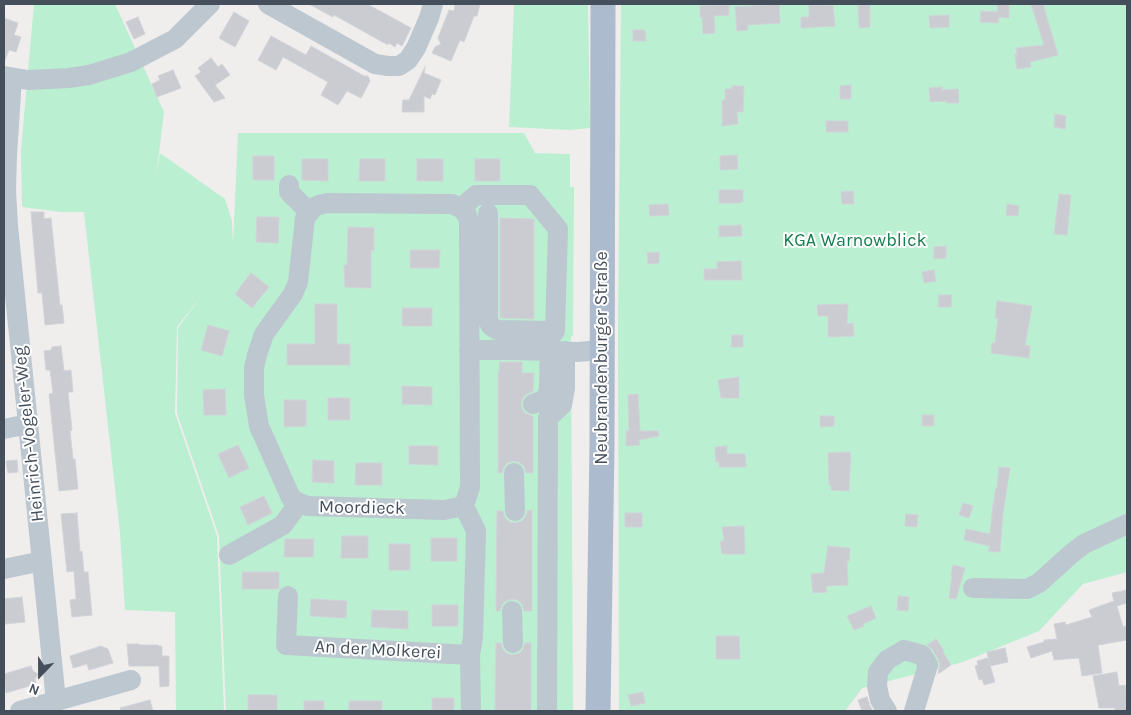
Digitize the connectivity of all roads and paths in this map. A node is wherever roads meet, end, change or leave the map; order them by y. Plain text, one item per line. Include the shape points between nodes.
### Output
1 (210, 4) edge
2 (268, 4) edge
3 (432, 4) edge
4 (603, 4) edge
5 (8, 77) edge
6 (289, 185) dead end
7 (461, 208) junction
8 (309, 212) junction
9 (488, 213) dead end
10 (8, 287) edge
11 (555, 331) junction
12 (469, 350) junction
13 (602, 350) junction
14 (558, 351) junction
15 (533, 404) dead end
16 (28, 424) junction
17 (4, 429) edge
18 (514, 473) dead end
19 (299, 503) junction
20 (464, 506) junction
21 (515, 511) dead end
22 (1127, 524) edge
23 (229, 555) dead end
24 (42, 561) junction
25 (4, 569) edge
26 (974, 588) dead end
27 (288, 596) dead end
28 (512, 611) dead end
29 (513, 643) dead end
30 (470, 655) junction
31 (131, 680) dead end
32 (56, 701) junction
33 (20, 711) edge
34 (471, 711) edge
35 (547, 711) edge
36 (598, 711) edge
37 (887, 711) edge
38 (914, 711) edge

1 - 5 street via 175,39 132,62 69,78 28,80
2 - 3 street via 375,64 388,66 399,66 408,60 429,18
4 - 13 main road, Neubrandenburger Straße
5 - 10 street, Heinrich-Vogeler-Weg
6 - 8 street via 289,192
7 - 8 street via 452,204 422,210 327,203
7 - 11 street via 476,195 530,195 558,229
7 - 12 street via 469,222
8 - 19 street, Moordieck via 304,222 298,282 264,334 254,368 259,426 291,498
9 - 11 street via 488,320 491,326 497,330
10 - 16 street, Heinrich-Vogeler-Weg
11 - 14 street via 550,338
12 - 14 street
12 - 20 street via 470,488
13 - 14 street
13 - 36 main road, Neubrandenburger Straße
14 - 15 street via 547,397
14 - 35 street via 565,388 562,404 548,418
16 - 17 street
16 - 24 street, Heinrich-Vogeler-Weg
18 - 21 street
19 - 20 street, Moordieck via 308,506 444,510
19 - 23 street via 283,526
20 - 30 street via 476,531
22 - 26 street via 1084,544 1028,589
24 - 25 street
24 - 32 street, Heinrich-Vogeler-Weg
27 - 30 street, An der Molkerei via 286,645
28 - 29 street
30 - 34 street
31 - 32 street
32 - 33 street
37 - 38 street via 880,700 878,672 887,660 904,650 922,655 928,665

